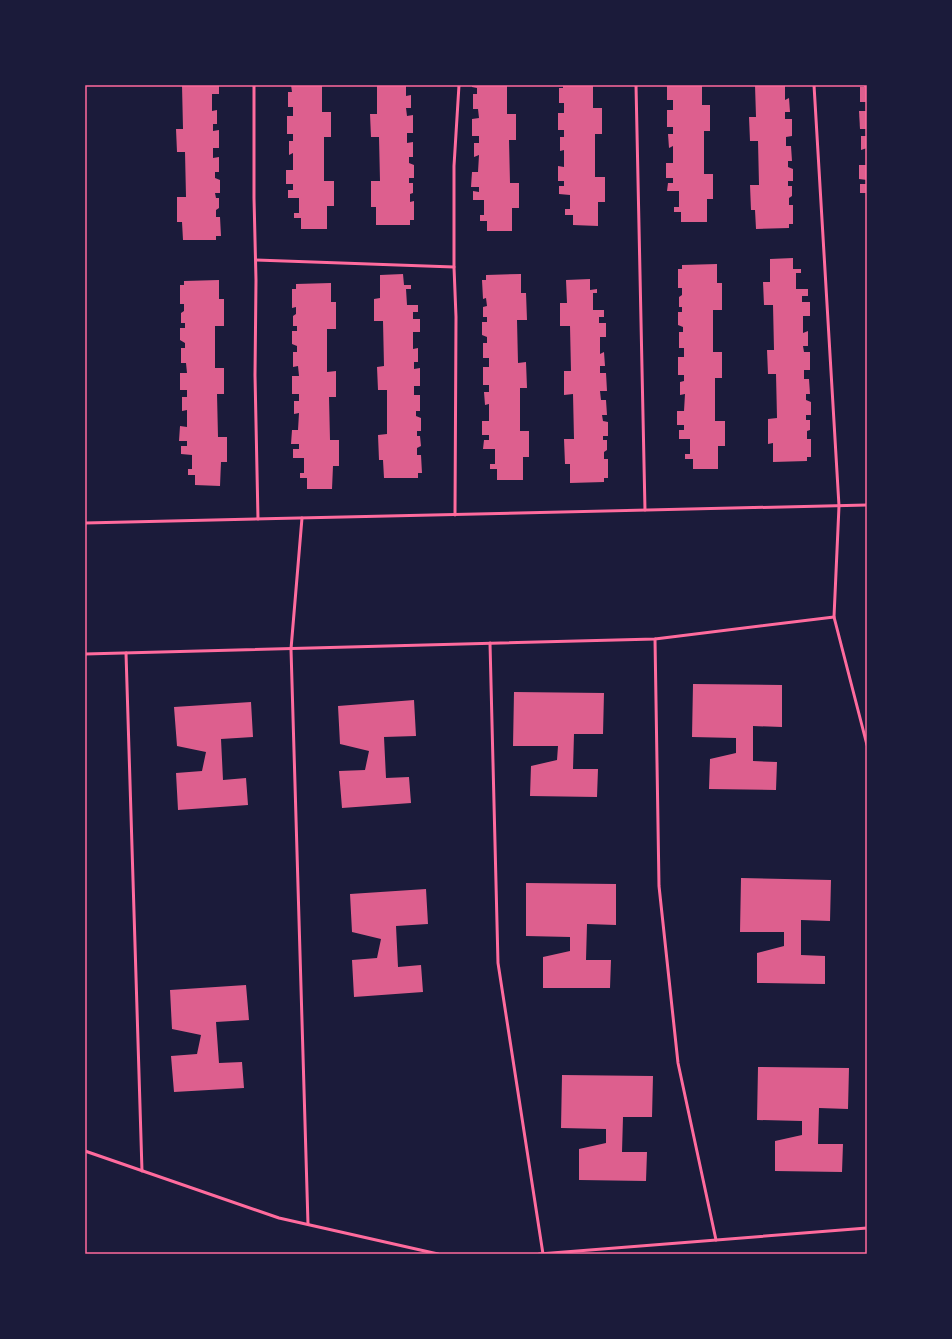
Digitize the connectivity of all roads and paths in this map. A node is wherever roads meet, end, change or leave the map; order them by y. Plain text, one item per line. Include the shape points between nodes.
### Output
1 (254, 85) edge
2 (459, 85) edge
3 (636, 85) edge
4 (814, 85) edge
5 (256, 260) junction
6 (454, 267) junction
7 (867, 505) edge
8 (839, 506) junction
9 (645, 510) junction
10 (455, 515) junction
11 (302, 518) junction
12 (258, 519) junction
13 (85, 523) edge
14 (834, 617) junction
15 (655, 639) junction
16 (490, 643) junction
17 (291, 649) junction
18 (126, 653) junction
19 (85, 654) edge
20 (867, 745) edge
21 (85, 1151) edge
22 (142, 1171) junction
23 (308, 1224) junction
24 (867, 1228) edge
25 (716, 1240) junction
26 (438, 1254) edge
27 (539, 1254) edge
28 (543, 1254) edge

1 - 5 lane
2 - 6 lane via 454,166
3 - 9 lane
4 - 8 lane
5 - 6 lane
5 - 12 lane
6 - 10 lane
7 - 8 lane
8 - 9 lane
8 - 14 lane
9 - 10 lane
10 - 11 lane
11 - 12 lane
11 - 17 lane
12 - 13 lane
14 - 15 lane
14 - 20 lane
15 - 16 lane
15 - 25 lane via 659,886 678,1063
16 - 17 lane
16 - 28 lane via 498,963
17 - 18 lane
17 - 23 lane
18 - 19 lane
18 - 22 lane
21 - 22 lane
22 - 23 lane via 279,1218
23 - 26 lane
24 - 25 lane
25 - 28 lane
27 - 28 lane

